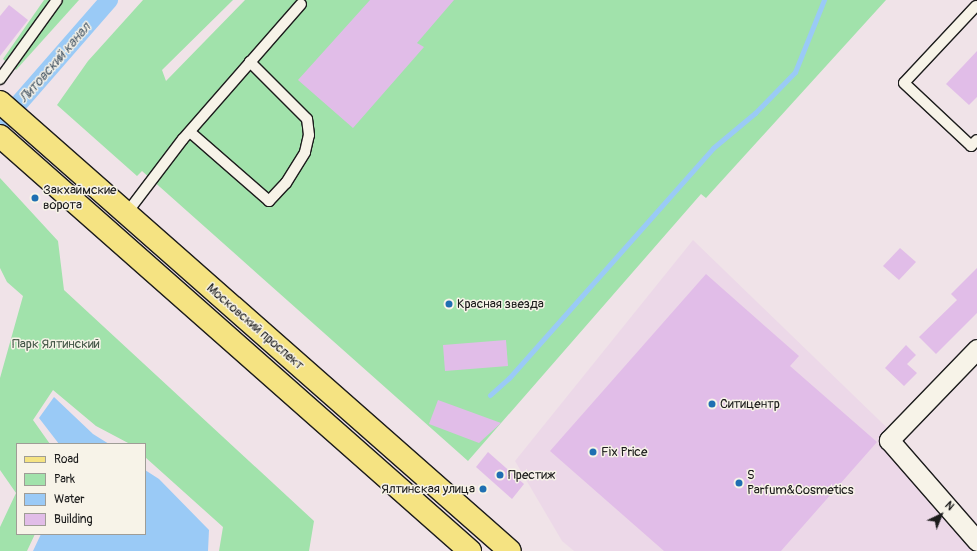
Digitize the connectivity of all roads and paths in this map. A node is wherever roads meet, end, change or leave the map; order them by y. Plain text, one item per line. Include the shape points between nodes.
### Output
1 (57, 0) edge
2 (301, 4) dead end
3 (976, 6) dead end
4 (250, 62) junction
5 (0, 79) edge
6 (1, 104) edge
7 (190, 132) junction
8 (2, 138) edge
9 (977, 140) edge
10 (126, 214) junction
11 (977, 349) edge
12 (977, 541) edge
13 (470, 551) edge
14 (510, 551) edge

1 - 5 lane
2 - 4 lane
3 - 9 lane via 904,83 971,146
4 - 7 lane
4 - 7 lane via 307,119 309,136 305,152 286,183 269,201
6 - 10 main road, Московский проспект
7 - 10 lane
8 - 13 main road, Московский проспект
10 - 14 main road, Московский проспект
11 - 12 street via 889,440

